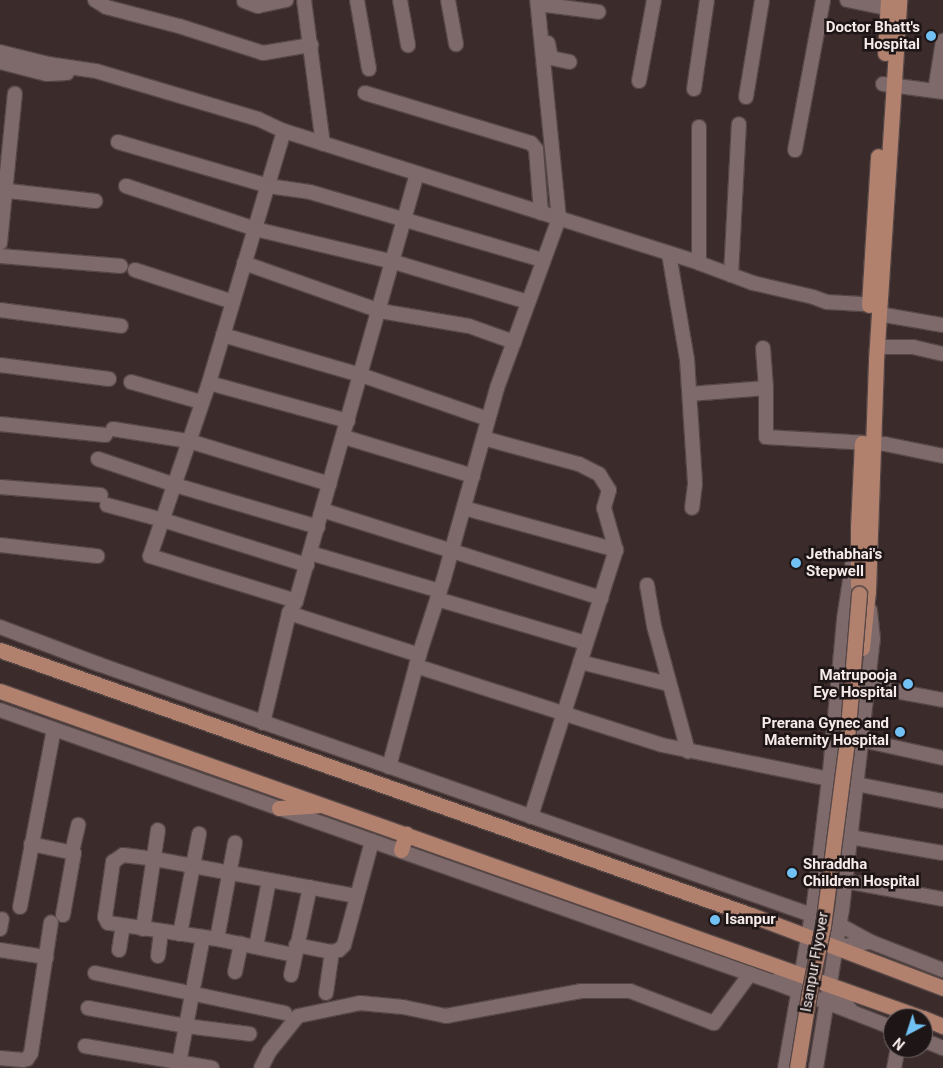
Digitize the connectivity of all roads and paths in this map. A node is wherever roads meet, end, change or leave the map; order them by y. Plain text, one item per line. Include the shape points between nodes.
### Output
1 (95, 0) edge
2 (286, 0) edge
3 (304, 0) edge
4 (357, 0) edge
5 (400, 0) edge
6 (448, 0) edge
7 (654, 0) edge
8 (707, 0) edge
9 (762, 0) edge
10 (823, 0) edge
11 (847, 0) edge
12 (244, 1) dead end
13 (543, 2) edge
14 (891, 3) edge
15 (599, 12) dead end
16 (943, 41) edge
17 (456, 44) dead end
18 (311, 45) junction
19 (408, 45) dead end
20 (546, 50) junction
21 (0, 52) edge
22 (0, 62) edge
23 (570, 62) dead end
24 (67, 70) junction
25 (369, 70) dead end
26 (639, 81) dead end
27 (888, 85) junction
28 (694, 89) dead end
29 (365, 92) dead end
30 (939, 92) edge
31 (15, 94) dead end
32 (746, 97) dead end
33 (739, 124) dead end
34 (699, 127) dead end
35 (278, 129) junction
36 (118, 142) dead end
37 (323, 144) junction
38 (795, 150) dead end
39 (418, 174) junction
40 (126, 186) dead end
41 (268, 186) junction
42 (3, 190) edge
43 (95, 201) dead end
44 (541, 213) junction
45 (559, 219) junction
46 (405, 220) junction
47 (255, 229) junction
48 (0, 242) edge
49 (670, 254) junction
50 (0, 256) edge
51 (543, 260) junction
52 (394, 262) junction
53 (244, 263) junction
54 (699, 263) junction
55 (121, 266) dead end
56 (135, 270) dead end
57 (731, 275) junction
58 (233, 302) junction
59 (528, 302) junction
60 (875, 303) junction
61 (0, 310) edge
62 (380, 311) junction
63 (943, 325) edge
64 (121, 326) dead end
65 (224, 335) junction
66 (514, 342) junction
67 (877, 346) junction
68 (763, 348) dead end
69 (943, 354) edge
70 (0, 365) edge
71 (361, 375) junction
72 (108, 379) dead end
73 (131, 382) dead end
74 (209, 383) junction
75 (766, 388) junction
76 (690, 394) junction
77 (201, 402) junction
78 (488, 419) junction
79 (348, 421) junction
80 (0, 424) edge
81 (344, 437) junction
82 (483, 438) junction
83 (189, 441) junction
84 (867, 444) junction
85 (943, 456) edge
86 (98, 459) dead end
87 (473, 476) junction
88 (175, 484) junction
89 (330, 484) junction
90 (0, 487) edge
91 (464, 508) junction
92 (692, 508) dead end
93 (322, 510) junction
94 (162, 520) junction
95 (318, 527) junction
96 (858, 527) junction
97 (0, 544) edge
98 (616, 550) junction
99 (452, 551) junction
100 (97, 556) dead end
101 (308, 559) junction
102 (647, 585) dead end
103 (863, 592) junction
104 (439, 595) junction
105 (601, 598) junction
106 (293, 607) junction
107 (0, 628) edge
108 (586, 643) junction
109 (0, 650) edge
110 (417, 661) junction
111 (580, 662) junction
112 (670, 684) junction
113 (868, 686) junction
114 (0, 691) edge
115 (943, 700) edge
116 (0, 710) edge
117 (564, 713) junction
118 (263, 723) junction
119 (54, 728) junction
120 (862, 740) junction
121 (688, 751) junction
122 (943, 758) edge
123 (389, 767) junction
124 (829, 779) junction
125 (856, 784) junction
126 (943, 802) edge
127 (324, 805) junction
128 (280, 808) junction
129 (531, 817) junction
130 (78, 825) dead end
131 (158, 830) dead end
132 (199, 834) dead end
133 (406, 834) junction
134 (850, 837) junction
135 (372, 841) junction
136 (235, 843) dead end
137 (30, 844) junction
138 (401, 850) junction
139 (72, 852) junction
140 (943, 853) edge
141 (155, 860) junction
142 (192, 866) junction
143 (231, 874) junction
144 (269, 881) junction
145 (845, 881) junction
146 (310, 887) junction
147 (356, 896) junction
148 (943, 900) edge
149 (20, 907) dead end
150 (63, 915) dead end
151 (812, 916) junction
152 (51, 923) dead end
153 (840, 925) junction
154 (123, 926) junction
155 (143, 929) junction
156 (161, 931) junction
157 (180, 934) junction
158 (808, 936) junction
159 (203, 937) junction
160 (217, 939) junction
161 (871, 942) junction
162 (241, 944) junction
163 (256, 947) junction
164 (838, 947) junction
165 (0, 950) edge
166 (119, 950) dead end
167 (295, 950) junction
168 (332, 952) junction
169 (158, 956) dead end
170 (46, 957) junction
171 (943, 970) edge
172 (236, 972) dead end
173 (95, 973) dead end
174 (801, 973) junction
175 (750, 974) junction
176 (291, 975) dead end
177 (773, 982) junction
178 (831, 984) junction
179 (943, 988) edge
180 (193, 989) junction
181 (798, 992) junction
182 (326, 993) dead end
183 (827, 1003) junction
184 (88, 1008) dead end
185 (896, 1008) edge
186 (852, 1012) junction
187 (285, 1013) dead end
188 (883, 1024) edge
189 (186, 1026) junction
190 (250, 1034) dead end
191 (84, 1046) dead end
192 (0, 1058) edge
193 (178, 1065) edge
194 (212, 1068) edge
195 (260, 1068) edge
196 (785, 1068) edge
197 (797, 1068) edge
198 (804, 1068) edge
199 (816, 1068) edge

1 - 18 street via 106,8 179,26 264,53
2 - 12 street via 258,6
3 - 18 street
4 - 25 street
5 - 19 street
6 - 17 street
7 - 26 street
8 - 28 street
9 - 32 street
10 - 38 street
11 - 14 street
13 - 15 street
13 - 20 street
14 - 27 main road
16 - 30 street
18 - 37 street
20 - 23 street via 551,58
20 - 45 street
21 - 24 street
22 - 24 street via 47,74
24 - 35 street via 115,76 258,119
27 - 30 street
27 - 60 main road
29 - 44 street via 531,143 536,150
31 - 42 street
33 - 57 street
34 - 54 street
35 - 37 street
35 - 41 street
36 - 41 street
37 - 39 street
39 - 44 street
39 - 46 street
40 - 47 street
41 - 46 street via 310,192
41 - 47 street
42 - 43 street
42 - 48 street
44 - 45 street
45 - 49 street
45 - 51 street
46 - 51 street
46 - 52 street
47 - 52 street
47 - 53 street
49 - 54 street
49 - 76 street
50 - 55 street
51 - 59 street
52 - 59 street
52 - 62 street
53 - 58 street
53 - 62 street
54 - 57 street
56 - 58 street
57 - 60 street via 827,302
58 - 65 street
59 - 66 street
60 - 63 street
60 - 67 main road
60 - 84 main road
61 - 64 street
62 - 66 street via 469,326
62 - 71 street
65 - 71 street
65 - 74 street
66 - 78 street
67 - 69 street via 913,347
67 - 84 main road
68 - 75 street
70 - 72 street
71 - 78 street
71 - 79 street
73 - 77 street
74 - 77 street
74 - 79 street
75 - 76 street
75 - 84 street via 766,437
76 - 92 street
77 - 83 street
78 - 82 street
79 - 81 street
80 - 83 street
81 - 87 street
81 - 89 street
82 - 87 street
82 - 98 street via 579,464 599,474 609,490 604,508
83 - 88 street
83 - 89 street
84 - 85 street via 889,444
84 - 96 main road, Isanpur Flyover
84 - 103 main road
86 - 88 street
87 - 91 street
88 - 94 street
88 - 95 street
89 - 93 street
90 - 94 street via 104,500
91 - 98 street
91 - 99 street
93 - 95 street
93 - 99 street
94 - 101 street
94 - 106 street via 150,556
95 - 101 street
96 - 103 main road, Isanpur Flyover
96 - 124 street via 844,619
97 - 100 street
98 - 105 street
99 - 104 street
99 - 105 street
101 - 104 street
101 - 106 street
102 - 112 street
103 - 113 street via 872,639
103 - 197 main road, Isanpur Flyover, bridge via 823,926
103 - 198 main road, Isanpur Flyover via 862,648 853,741 830,927
104 - 108 street
104 - 110 street
105 - 108 street
106 - 110 street
106 - 118 street
107 - 118 street
108 - 111 street
109 - 158 main road
110 - 117 street
110 - 123 street
111 - 112 street
111 - 117 street
112 - 121 street
113 - 115 street
113 - 120 street
114 - 127 main road
116 - 119 street
117 - 121 street
117 - 129 street
118 - 123 street
119 - 128 street
119 - 137 street
120 - 122 street
120 - 125 street
121 - 124 street
123 - 129 street
124 - 151 street
125 - 126 street
125 - 134 street
127 - 128 main road
127 - 133 main road
128 - 135 street
129 - 151 street
130 - 139 street
131 - 141 street
132 - 142 street
133 - 138 main road
133 - 174 main road
134 - 140 street
134 - 145 street
135 - 138 street
135 - 147 street
136 - 143 street
137 - 139 street
137 - 149 street
138 - 175 street
139 - 150 street via 74,857
141 - 142 street
141 - 154 street via 123,855 113,862 106,920
141 - 155 street
142 - 143 street
142 - 157 street
143 - 144 street
143 - 160 street
144 - 146 street
144 - 163 street
145 - 148 street
145 - 153 street
146 - 147 street
146 - 167 street
147 - 168 street via 344,945
151 - 153 street
151 - 158 street
152 - 170 street
153 - 161 street
153 - 164 street
154 - 155 street
154 - 166 street
155 - 156 street
156 - 157 street
156 - 169 street
157 - 159 street
158 - 164 main road
158 - 174 street
159 - 160 street
159 - 180 street
160 - 162 street
161 - 164 street
161 - 171 street
162 - 163 street
162 - 172 street
163 - 167 street
164 - 178 street
164 - 179 main road
165 - 170 street
167 - 168 street
167 - 176 street
168 - 182 street
170 - 192 street via 31,1053 23,1060
173 - 180 street
174 - 177 street
174 - 178 main road
174 - 181 street
175 - 177 street
175 - 195 street via 714,1023 630,991 581,990 446,1016 360,1003 298,1016
177 - 181 street
178 - 183 street
178 - 185 main road
178 - 186 street
180 - 187 street
180 - 189 street
181 - 183 street
181 - 196 street
183 - 186 street
183 - 199 street
184 - 189 street
186 - 188 street
189 - 190 street
189 - 193 street
191 - 193 street
193 - 194 street

